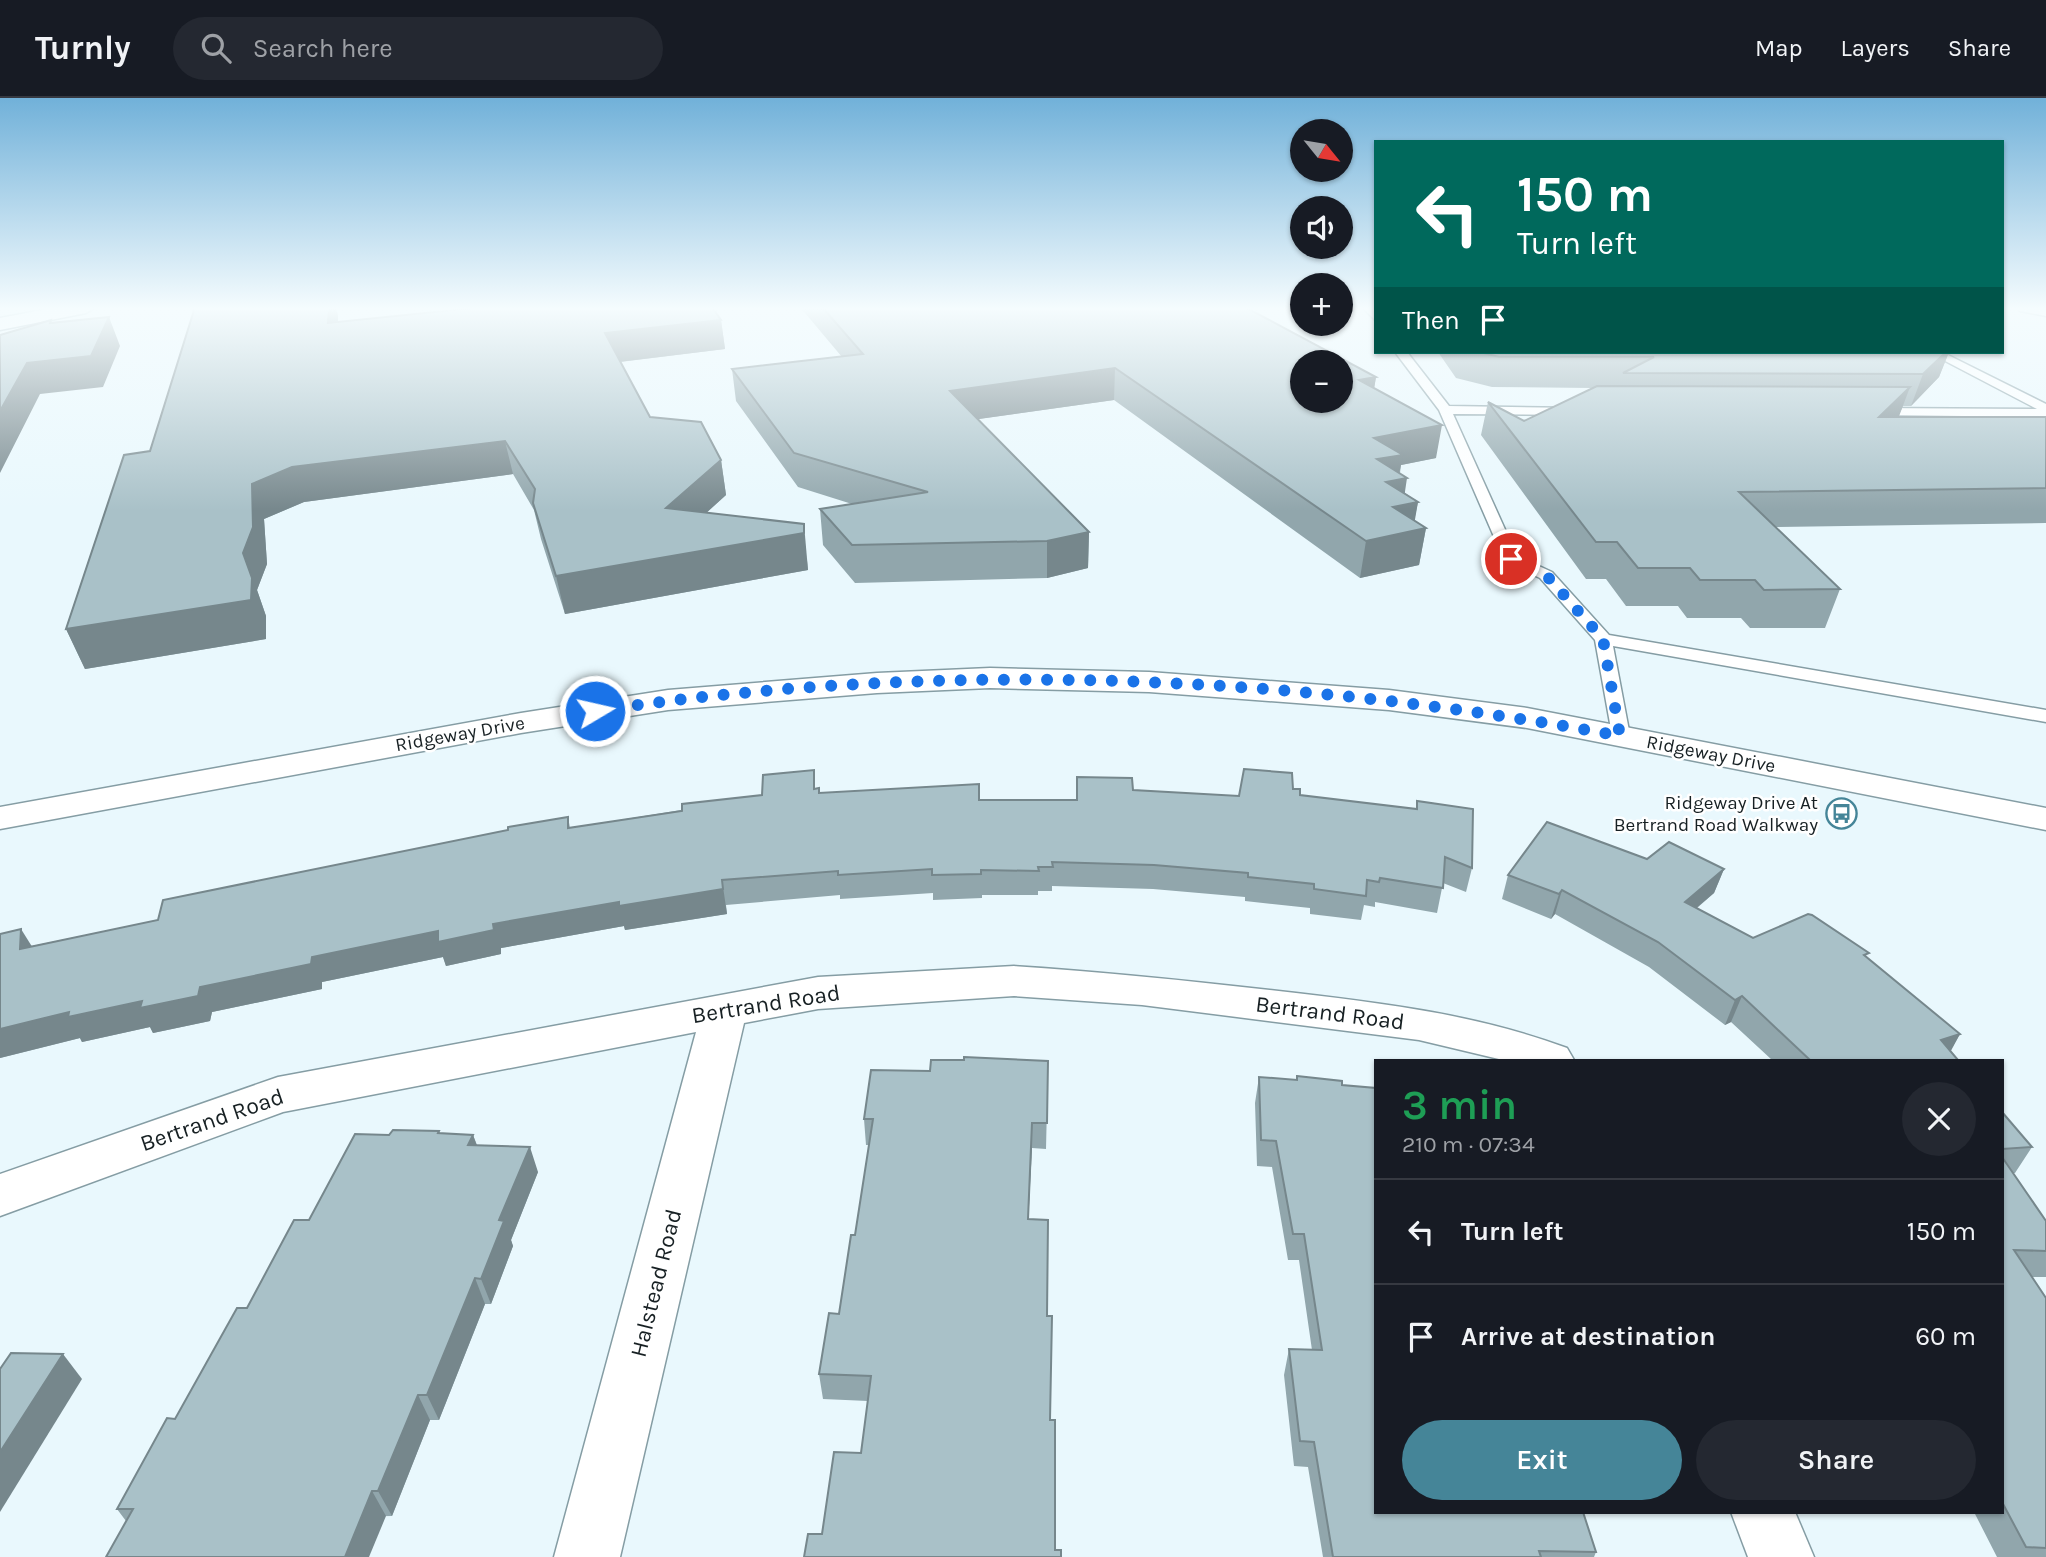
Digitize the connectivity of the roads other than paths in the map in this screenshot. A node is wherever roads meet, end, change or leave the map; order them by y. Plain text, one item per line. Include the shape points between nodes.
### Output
1 (1419, 375) edge
2 (1978, 375) edge
3 (1445, 410) junction
4 (1585, 411) edge
5 (2046, 411) edge
6 (1864, 412) edge
7 (1603, 639) junction
8 (2046, 716) edge
9 (1620, 736) junction
10 (0, 818) edge
11 (2046, 818) edge
12 (725, 1009) junction
13 (1547, 1059) edge
14 (0, 1195) edge
15 (1764, 1514) edge
16 (587, 1557) edge
17 (1781, 1557) edge

1 - 3 lane
2 - 5 lane
3 - 4 lane
3 - 7 lane via 1511,559 1546,575
5 - 6 lane
7 - 8 lane
7 - 9 lane
9 - 10 street, Ridgeway Drive via 1528,718 1287,690 990,678 877,683 668,700 535,720
9 - 11 street, Ridgeway Drive
12 - 13 street, Bertrand Road via 818,993 1014,981 1142,990 1419,1024 1504,1043
12 - 14 street, Bertrand Road via 278,1095
12 - 16 street, Halstead Road
15 - 17 street

